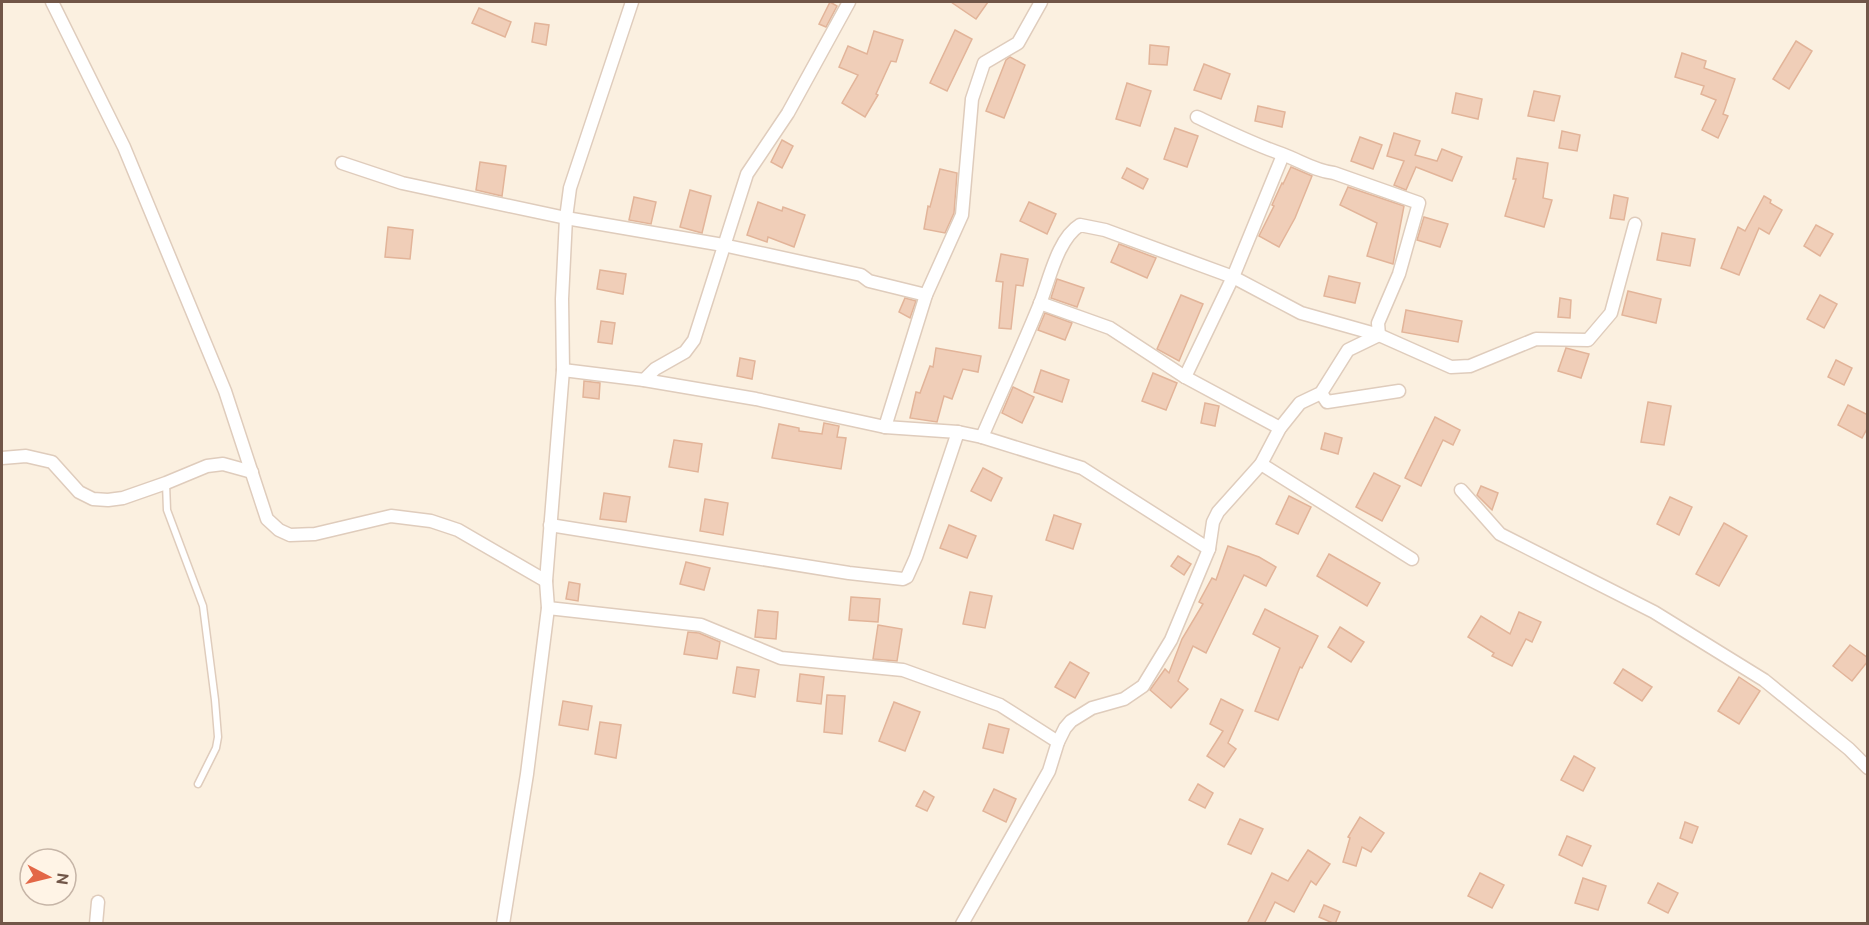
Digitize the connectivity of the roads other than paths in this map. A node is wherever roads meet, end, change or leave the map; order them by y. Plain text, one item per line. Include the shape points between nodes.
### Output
1 (52, 2) edge
2 (632, 2) edge
3 (849, 2) edge
4 (1041, 2) edge
5 (1197, 117) dead end
6 (1283, 154) junction
7 (342, 163) dead end
8 (566, 218) junction
9 (1635, 224) dead end
10 (723, 245) junction
11 (1233, 277) junction
12 (926, 295) junction
13 (1041, 303) junction
14 (1379, 335) junction
15 (562, 370) junction
16 (1185, 377) junction
17 (644, 380) junction
18 (1399, 391) dead end
19 (1321, 393) junction
20 (885, 427) junction
21 (1280, 428) junction
22 (957, 432) junction
23 (982, 436) junction
24 (2, 459) edge
25 (1261, 464) junction
26 (252, 472) junction
27 (166, 483) junction
28 (1461, 490) dead end
29 (550, 525) junction
30 (1209, 549) junction
31 (1412, 559) dead end
32 (546, 581) junction
33 (548, 608) junction
34 (1058, 742) junction
35 (1868, 768) edge
36 (198, 784) dead end
37 (98, 902) dead end
38 (96, 924) edge
39 (503, 924) edge
40 (962, 924) edge

1 - 26 street via 124,147 225,391
2 - 8 street via 570,188
3 - 10 street via 788,113 747,174
4 - 12 street via 1018,43 984,63 972,99 962,215
5 - 6 street
6 - 11 street
6 - 14 street via 1320,172 1334,173 1419,203 1399,274 1378,323
7 - 8 street via 402,183
8 - 10 street
8 - 15 street
9 - 14 street via 1611,313 1588,340 1536,339 1470,366 1451,367
10 - 12 street via 861,275 869,281
10 - 17 street via 694,340 685,352
11 - 13 street via 1105,230 1080,225 1051,269
11 - 14 street via 1302,313
11 - 16 street
12 - 20 street
13 - 16 street via 1110,328
13 - 23 street
14 - 19 street via 1348,350
15 - 17 street
15 - 29 street
16 - 21 street
17 - 20 street
18 - 19 street via 1327,402
19 - 21 street via 1300,403
20 - 22 street
21 - 25 street
22 - 23 street
22 - 29 street via 916,557 903,579
23 - 30 street via 1082,468
24 - 27 street via 26,456 52,462 80,492 93,499 123,498
25 - 30 street via 1218,512
25 - 31 street
26 - 27 street via 223,464 207,466
26 - 32 street via 267,519 290,535 315,534 391,516 431,520 458,530
27 - 36 lane via 167,510 203,606 215,700 216,748
28 - 35 street via 1500,534 1654,612 1754,674 1849,748
29 - 32 street
30 - 34 street via 1171,640 1143,686 1131,696 1092,708 1071,721
32 - 33 street
33 - 34 street via 701,625 781,658 903,670 1000,705
33 - 39 street
34 - 40 street via 1049,771
37 - 38 street

